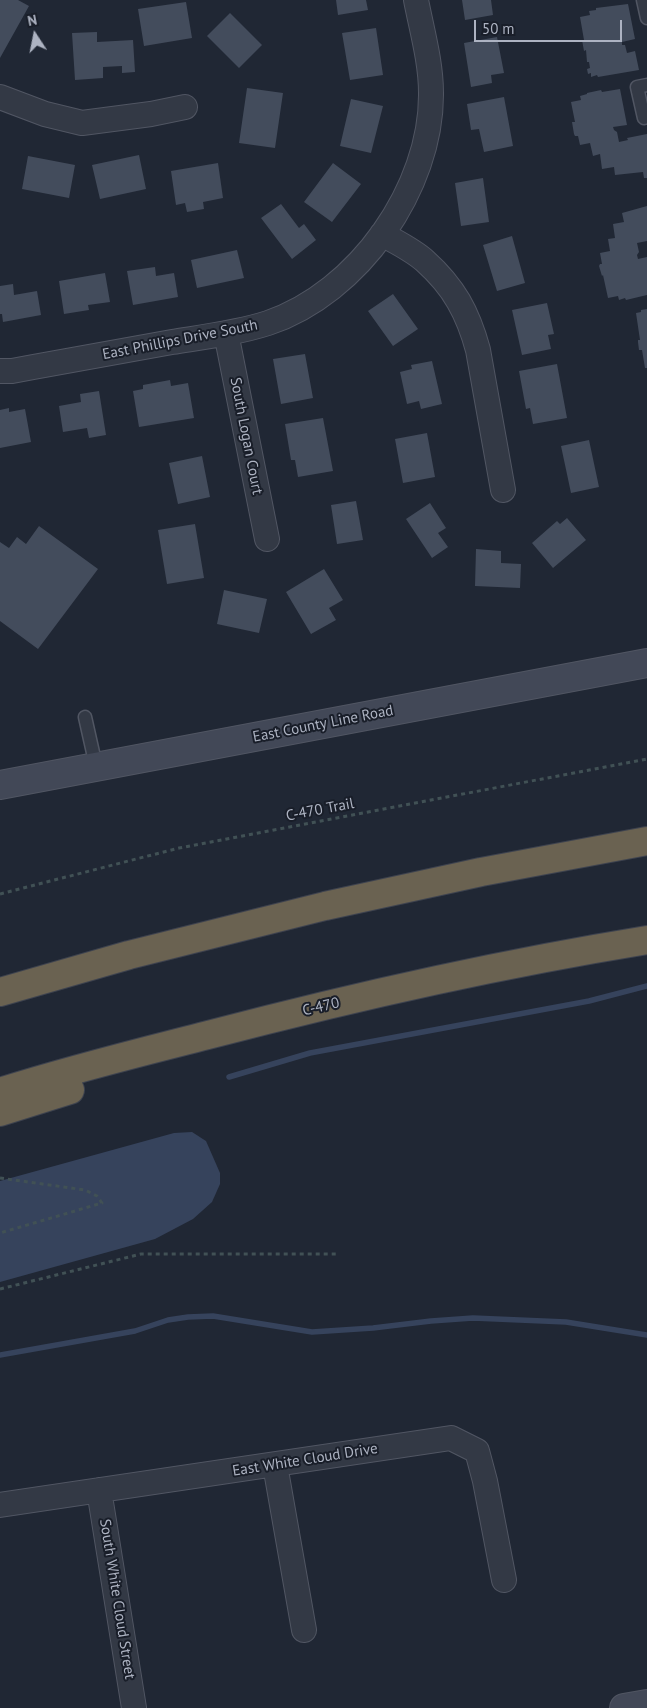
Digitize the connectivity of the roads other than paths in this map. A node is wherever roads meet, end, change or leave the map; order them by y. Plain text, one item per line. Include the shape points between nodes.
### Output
1 (416, 0) edge
2 (643, 0) edge
3 (647, 18) edge
4 (647, 85) edge
5 (0, 97) edge
6 (185, 107) dead end
7 (647, 117) edge
8 (382, 234) junction
9 (226, 333) junction
10 (0, 371) edge
11 (503, 490) dead end
12 (267, 539) dead end
13 (647, 664) edge
14 (85, 717) dead end
15 (96, 766) junction
16 (0, 785) edge
17 (647, 841) edge
18 (647, 940) edge
19 (100, 963) junction
20 (0, 979) edge
21 (0, 992) edge
22 (266, 1020) junction
23 (0, 1092) edge
24 (0, 1112) edge
25 (274, 1465) junction
26 (99, 1490) junction
27 (0, 1505) edge
28 (504, 1580) dead end
29 (304, 1630) dead end
30 (647, 1704) edge
31 (134, 1708) edge
32 (624, 1708) edge

1 - 8 street, East Phillips Drive South via 430,66 429,118 423,149 409,189
2 - 3 lane
4 - 7 lane via 637,87 644,118
5 - 6 street via 45,114 82,123
8 - 9 street, East Phillips Drive South via 356,265 322,295 268,322
8 - 11 street via 424,260 452,290 464,309 478,350
9 - 10 street, East Phillips Drive South
9 - 12 street, South Logan Court
13 - 15 main road, East County Line Road
14 - 15 lane
15 - 16 main road, East County Line Road
17 - 19 highway via 391,891
18 - 22 highway, C-470 via 486,970
19 - 20 highway via 76,958
19 - 21 highway
22 - 23 highway, C-470 via 119,1057
22 - 24 highway via 218,1049
25 - 26 street, East White Cloud Drive
25 - 28 street, East White Cloud Drive via 451,1438 477,1451
25 - 29 street
26 - 27 street, East White Cloud Drive
26 - 31 street, South White Cloud Street
30 - 32 main road

